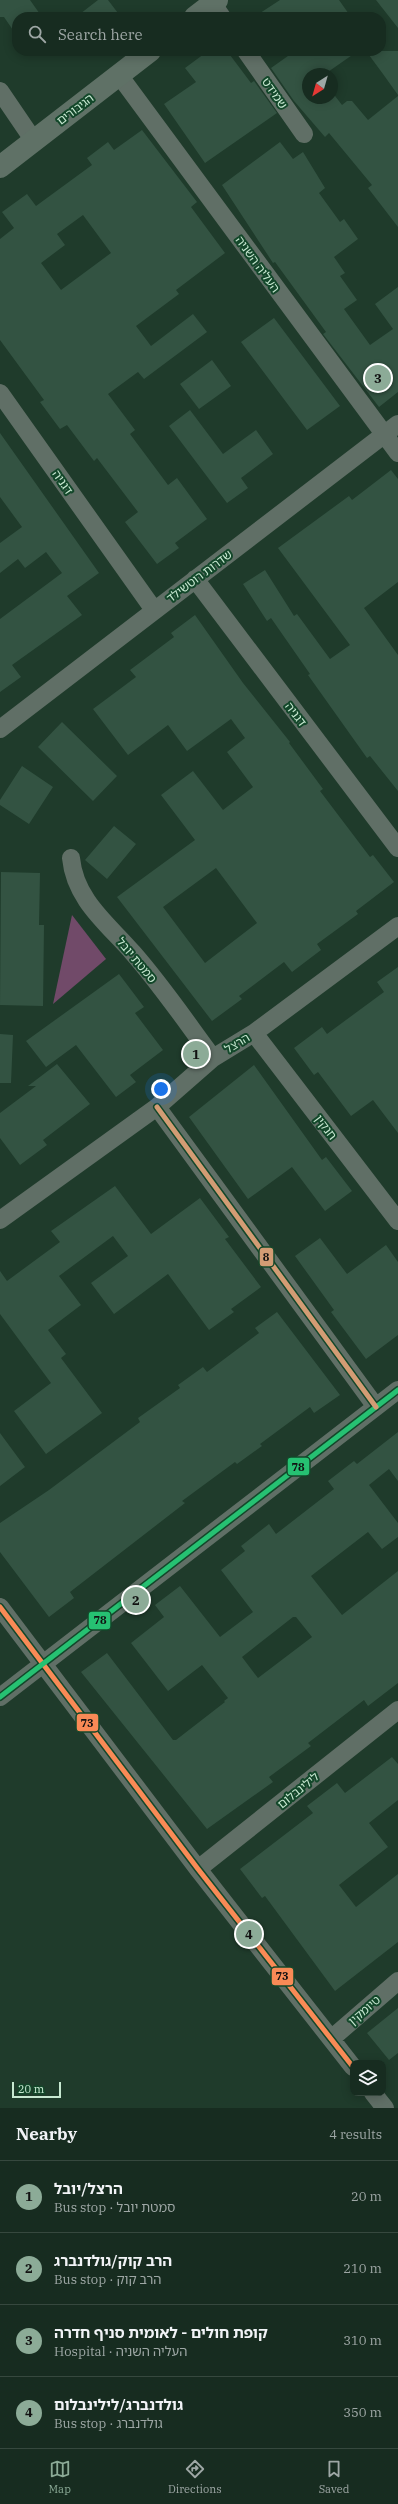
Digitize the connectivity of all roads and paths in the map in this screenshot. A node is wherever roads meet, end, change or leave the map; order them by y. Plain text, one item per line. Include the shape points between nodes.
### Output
1 (217, 7) edge
2 (206, 12) edge
3 (144, 56) edge
4 (249, 56) edge
5 (119, 75) junction
6 (0, 91) edge
7 (304, 134) dead end
8 (34, 140) junction
9 (0, 167) edge
10 (0, 394) edge
11 (391, 429) edge
12 (398, 453) edge
13 (195, 579) junction
14 (154, 610) junction
15 (0, 729) edge
16 (398, 848) edge
17 (70, 858) dead end
18 (398, 926) edge
19 (254, 1033) junction
20 (213, 1058) junction
21 (157, 1108) junction
22 (0, 1220) edge
23 (398, 1221) edge
24 (398, 1390) edge
25 (376, 1407) junction
26 (0, 1607) edge
27 (41, 1664) junction
28 (0, 1697) edge
29 (398, 1710) edge
30 (198, 1869) junction
31 (398, 1981) edge
32 (331, 2040) junction
33 (350, 2063) edge
34 (375, 2096) edge
35 (385, 2108) edge

1 - 2 street
3 - 5 street, הגיבורים
4 - 7 street, שמידט
5 - 8 street, הגיבורים
5 - 11 street, העליה השניה
6 - 8 street
8 - 9 street, הגיבורים
10 - 14 street, דגניה
11 - 12 street, העליה השניה
11 - 13 street, שדרות רוטשילד
13 - 14 street, שדרות רוטשילד
13 - 16 street, דגניה
14 - 15 street, שדרות רוטשילד
17 - 20 street, סמטת יובל via 78,888 96,914 133,953
18 - 19 street, הרצל
19 - 20 street, הרצל
19 - 23 street, חנקין
20 - 21 street, הרצל
21 - 22 street, הרצל
21 - 25 street
24 - 25 street
25 - 27 street
26 - 27 street
27 - 28 street
27 - 30 street
29 - 30 street, לילינבלום
30 - 32 street
31 - 32 street, טיומקין
32 - 33 street
34 - 35 street

